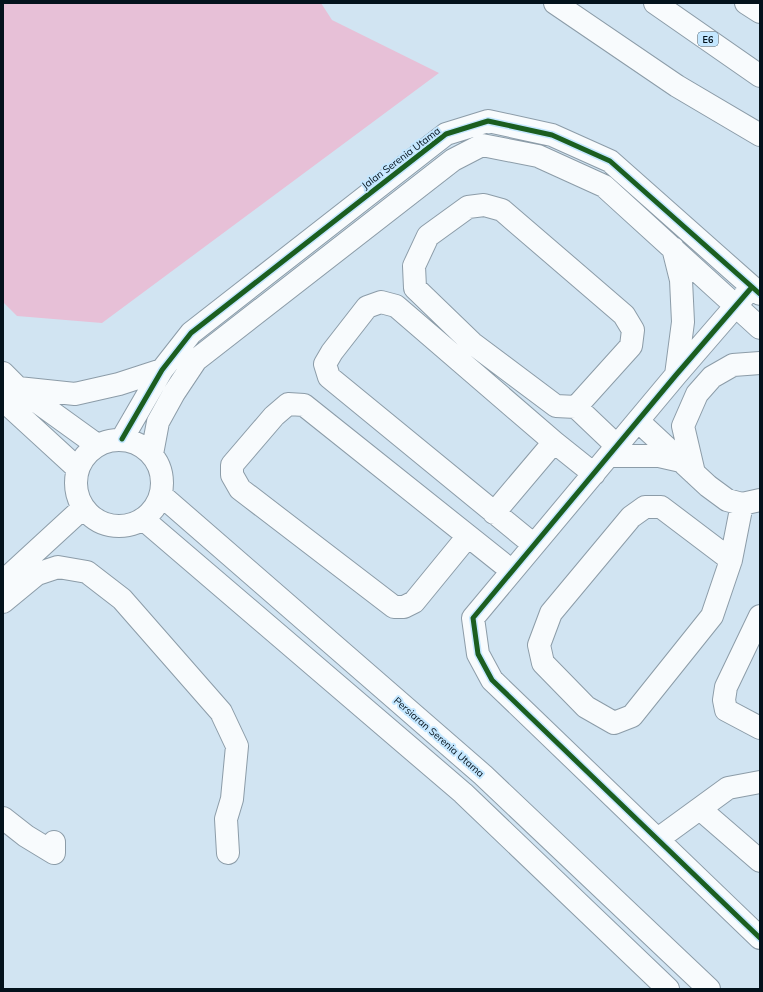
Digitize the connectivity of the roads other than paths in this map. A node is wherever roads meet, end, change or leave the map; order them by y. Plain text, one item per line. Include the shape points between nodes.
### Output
1 (555, 3) edge
2 (655, 3) edge
3 (746, 3) edge
4 (760, 12) edge
5 (760, 76) edge
6 (760, 135) edge
7 (673, 248) junction
8 (756, 290) edge
9 (736, 306) junction
10 (760, 328) edge
11 (760, 364) edge
12 (162, 370) junction
13 (676, 375) junction
14 (8, 387) edge
15 (576, 407) junction
16 (638, 421) junction
17 (122, 439) junction
18 (554, 442) junction
19 (97, 445) junction
20 (613, 451) junction
21 (152, 454) junction
22 (688, 467) junction
23 (77, 468) junction
24 (594, 474) junction
25 (161, 496) junction
26 (751, 502) edge
27 (83, 508) junction
28 (494, 513) junction
29 (143, 519) junction
30 (468, 536) junction
31 (534, 545) junction
32 (731, 560) junction
33 (512, 571) junction
34 (3, 585) edge
35 (3, 602) edge
36 (760, 616) edge
37 (760, 728) edge
38 (760, 782) edge
39 (700, 809) junction
40 (3, 818) edge
41 (658, 839) junction
42 (54, 842) dead end
43 (228, 853) dead end
44 (760, 861) edge
45 (760, 938) edge
46 (668, 989) edge
47 (708, 989) edge

1 - 6 main road via 677,86
2 - 5 main road, E6
3 - 4 main road
7 - 9 main road
7 - 13 main road via 681,280 683,322
7 - 21 main road via 604,186 538,156 482,145 453,160 196,360 158,422
8 - 9 main road
8 - 12 main road, Jalan Serenia Utama via 610,161 552,135 488,121 446,134 191,333
9 - 10 main road
9 - 13 main road
11 - 22 main road via 733,366 712,377 696,394 683,426
12 - 14 main road via 119,384 75,394
12 - 17 main road, Jalan Serenia Utama
13 - 16 main road
14 - 19 main road
14 - 23 main road
15 - 15 main road via 556,406 472,343 415,288 414,266 428,236 468,207 484,205 502,210 624,315 633,330 631,346
15 - 20 main road
16 - 20 main road
16 - 22 main road
17 - 19 main road via 109,440
17 - 21 main road via 138,444
18 - 24 main road
18 - 28 main road
18 - 28 main road via 396,306 381,302 367,307 325,364 329,377
19 - 23 main road via 88,451
20 - 22 main road via 659,456
20 - 24 main road
21 - 25 main road via 161,474
22 - 26 main road via 727,500
23 - 27 main road via 77,496
24 - 31 main road
25 - 29 main road via 151,513
25 - 47 main road, Persiaran Serenia Utama via 483,775
26 - 32 main road
27 - 29 main road via 92,518 117,527
27 - 34 main road via 10,575
28 - 31 main road
29 - 46 main road via 463,794
30 - 30 main road via 304,405 288,404 278,412 232,465 232,475 240,489 394,607 414,602
30 - 33 main road
31 - 33 main road
32 - 32 main road via 712,616 632,716 614,723 586,707 543,663 539,645 551,613 631,517 645,507 660,507
33 - 41 main road via 473,618 478,654 492,680
35 - 43 main road via 37,574 58,567 87,572 122,599 221,712 237,746 232,799 226,820
36 - 37 main road via 726,687 724,700 726,710
38 - 39 main road via 728,788
39 - 41 main road
39 - 44 main road
40 - 42 main road via 54,853
41 - 45 main road

